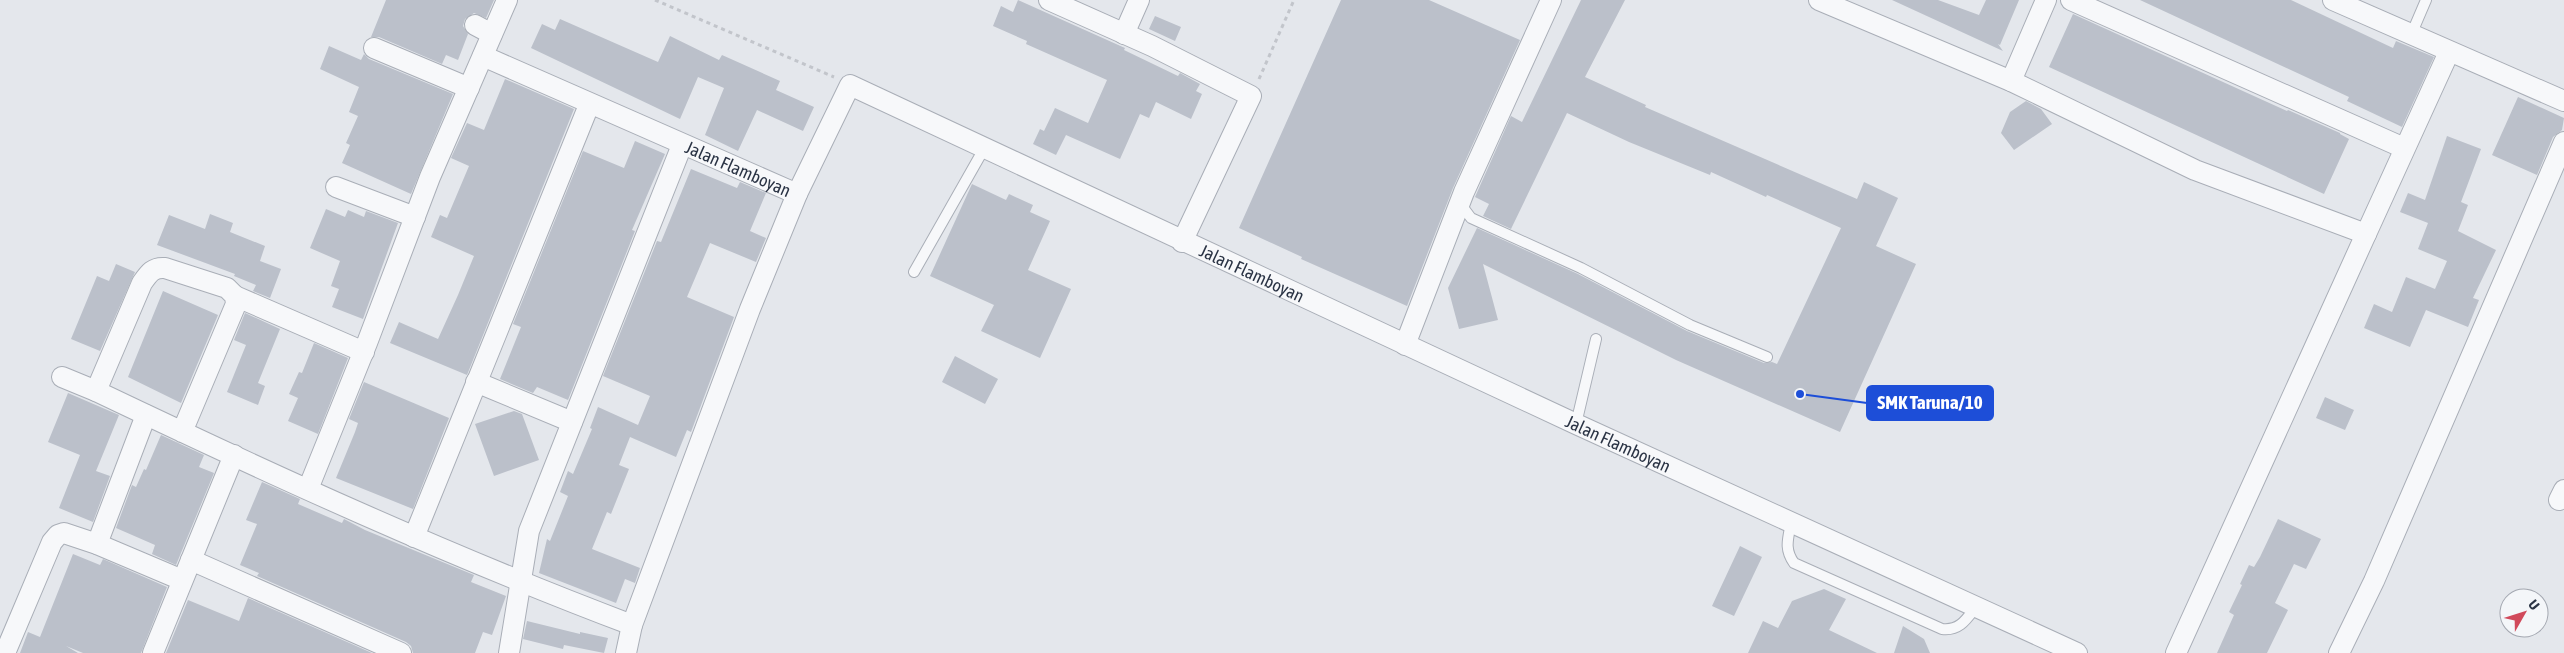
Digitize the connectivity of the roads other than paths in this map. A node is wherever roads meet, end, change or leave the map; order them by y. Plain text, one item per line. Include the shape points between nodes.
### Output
1 (508, 0) edge
2 (1049, 0) edge
3 (1139, 0) edge
4 (1551, 0) edge
5 (1819, 0) edge
6 (2046, 0) edge
7 (2071, 0) edge
8 (2333, 0) edge
9 (2426, 0) edge
10 (1124, 34) junction
11 (2411, 35) junction
12 (374, 48) dead end
13 (2449, 52) junction
14 (483, 56) junction
15 (2011, 81) junction
16 (469, 88) junction
17 (2564, 102) edge
18 (589, 105) junction
19 (2564, 142) edge
20 (682, 145) junction
21 (985, 147) junction
22 (2404, 148) junction
23 (336, 187) dead end
24 (1464, 192) junction
25 (797, 194) junction
26 (415, 217) junction
27 (2366, 234) junction
28 (1182, 242) junction
29 (914, 272) dead end
30 (234, 296) junction
31 (1596, 339) dead end
32 (1405, 345) junction
33 (364, 352) junction
34 (1767, 357) dead end
35 (62, 377) dead end
36 (476, 382) junction
37 (96, 391) junction
38 (146, 415) junction
39 (572, 422) junction
40 (1576, 424) junction
41 (182, 432) junction
42 (234, 455) junction
43 (308, 489) junction
44 (1791, 523) junction
45 (414, 537) junction
46 (97, 544) junction
47 (191, 560) junction
48 (182, 580) junction
49 (520, 583) junction
50 (1975, 608) junction
51 (632, 625) junction
52 (159, 651) edge
53 (5, 653) edge
54 (401, 653) edge
55 (509, 653) edge
56 (626, 653) edge
57 (2077, 653) edge
58 (2176, 653) edge
59 (2339, 653) edge

1 - 14 street via 483,30
2 - 10 street
3 - 10 street
4 - 24 street
5 - 15 street
6 - 15 street
7 - 22 street
8 - 11 street
9 - 11 lane
10 - 28 street via 1251,96
11 - 13 street
12 - 16 street
13 - 17 street
13 - 22 street
14 - 16 street
14 - 18 street, Jalan Flamboyan
15 - 27 street via 2195,170
16 - 26 street
18 - 20 street, Jalan Flamboyan
18 - 36 street
19 - 59 street via 2374,581
20 - 25 street, Jalan Flamboyan
20 - 39 street
21 - 25 street, Jalan Flamboyan via 850,85
21 - 28 street, Jalan Flamboyan
21 - 29 lane
22 - 27 street
23 - 26 street
24 - 32 street
24 - 34 lane via 1462,206 1471,218 1581,268 1690,324
25 - 51 street via 750,309
26 - 33 street
27 - 58 street
28 - 32 street, Jalan Flamboyan
30 - 33 street
30 - 37 street via 227,288 157,267 142,283
30 - 41 street via 236,304
31 - 40 lane
32 - 40 street, Jalan Flamboyan
33 - 43 street
35 - 37 street
36 - 39 street
36 - 45 street
37 - 38 street
38 - 41 street
38 - 46 street
39 - 49 street via 529,532
40 - 44 street, Jalan Flamboyan
41 - 42 street
42 - 43 street
42 - 47 street
43 - 45 street
44 - 50 street, Jalan Flamboyan
44 - 50 lane via 1787,544 1788,554 1794,563 1942,629 1950,630 1962,624
45 - 49 street
46 - 48 street
46 - 53 street via 64,533 52,542
47 - 48 street
47 - 54 street
48 - 52 street
49 - 51 street
49 - 55 street
50 - 57 street, Jalan Flamboyan
51 - 56 street

